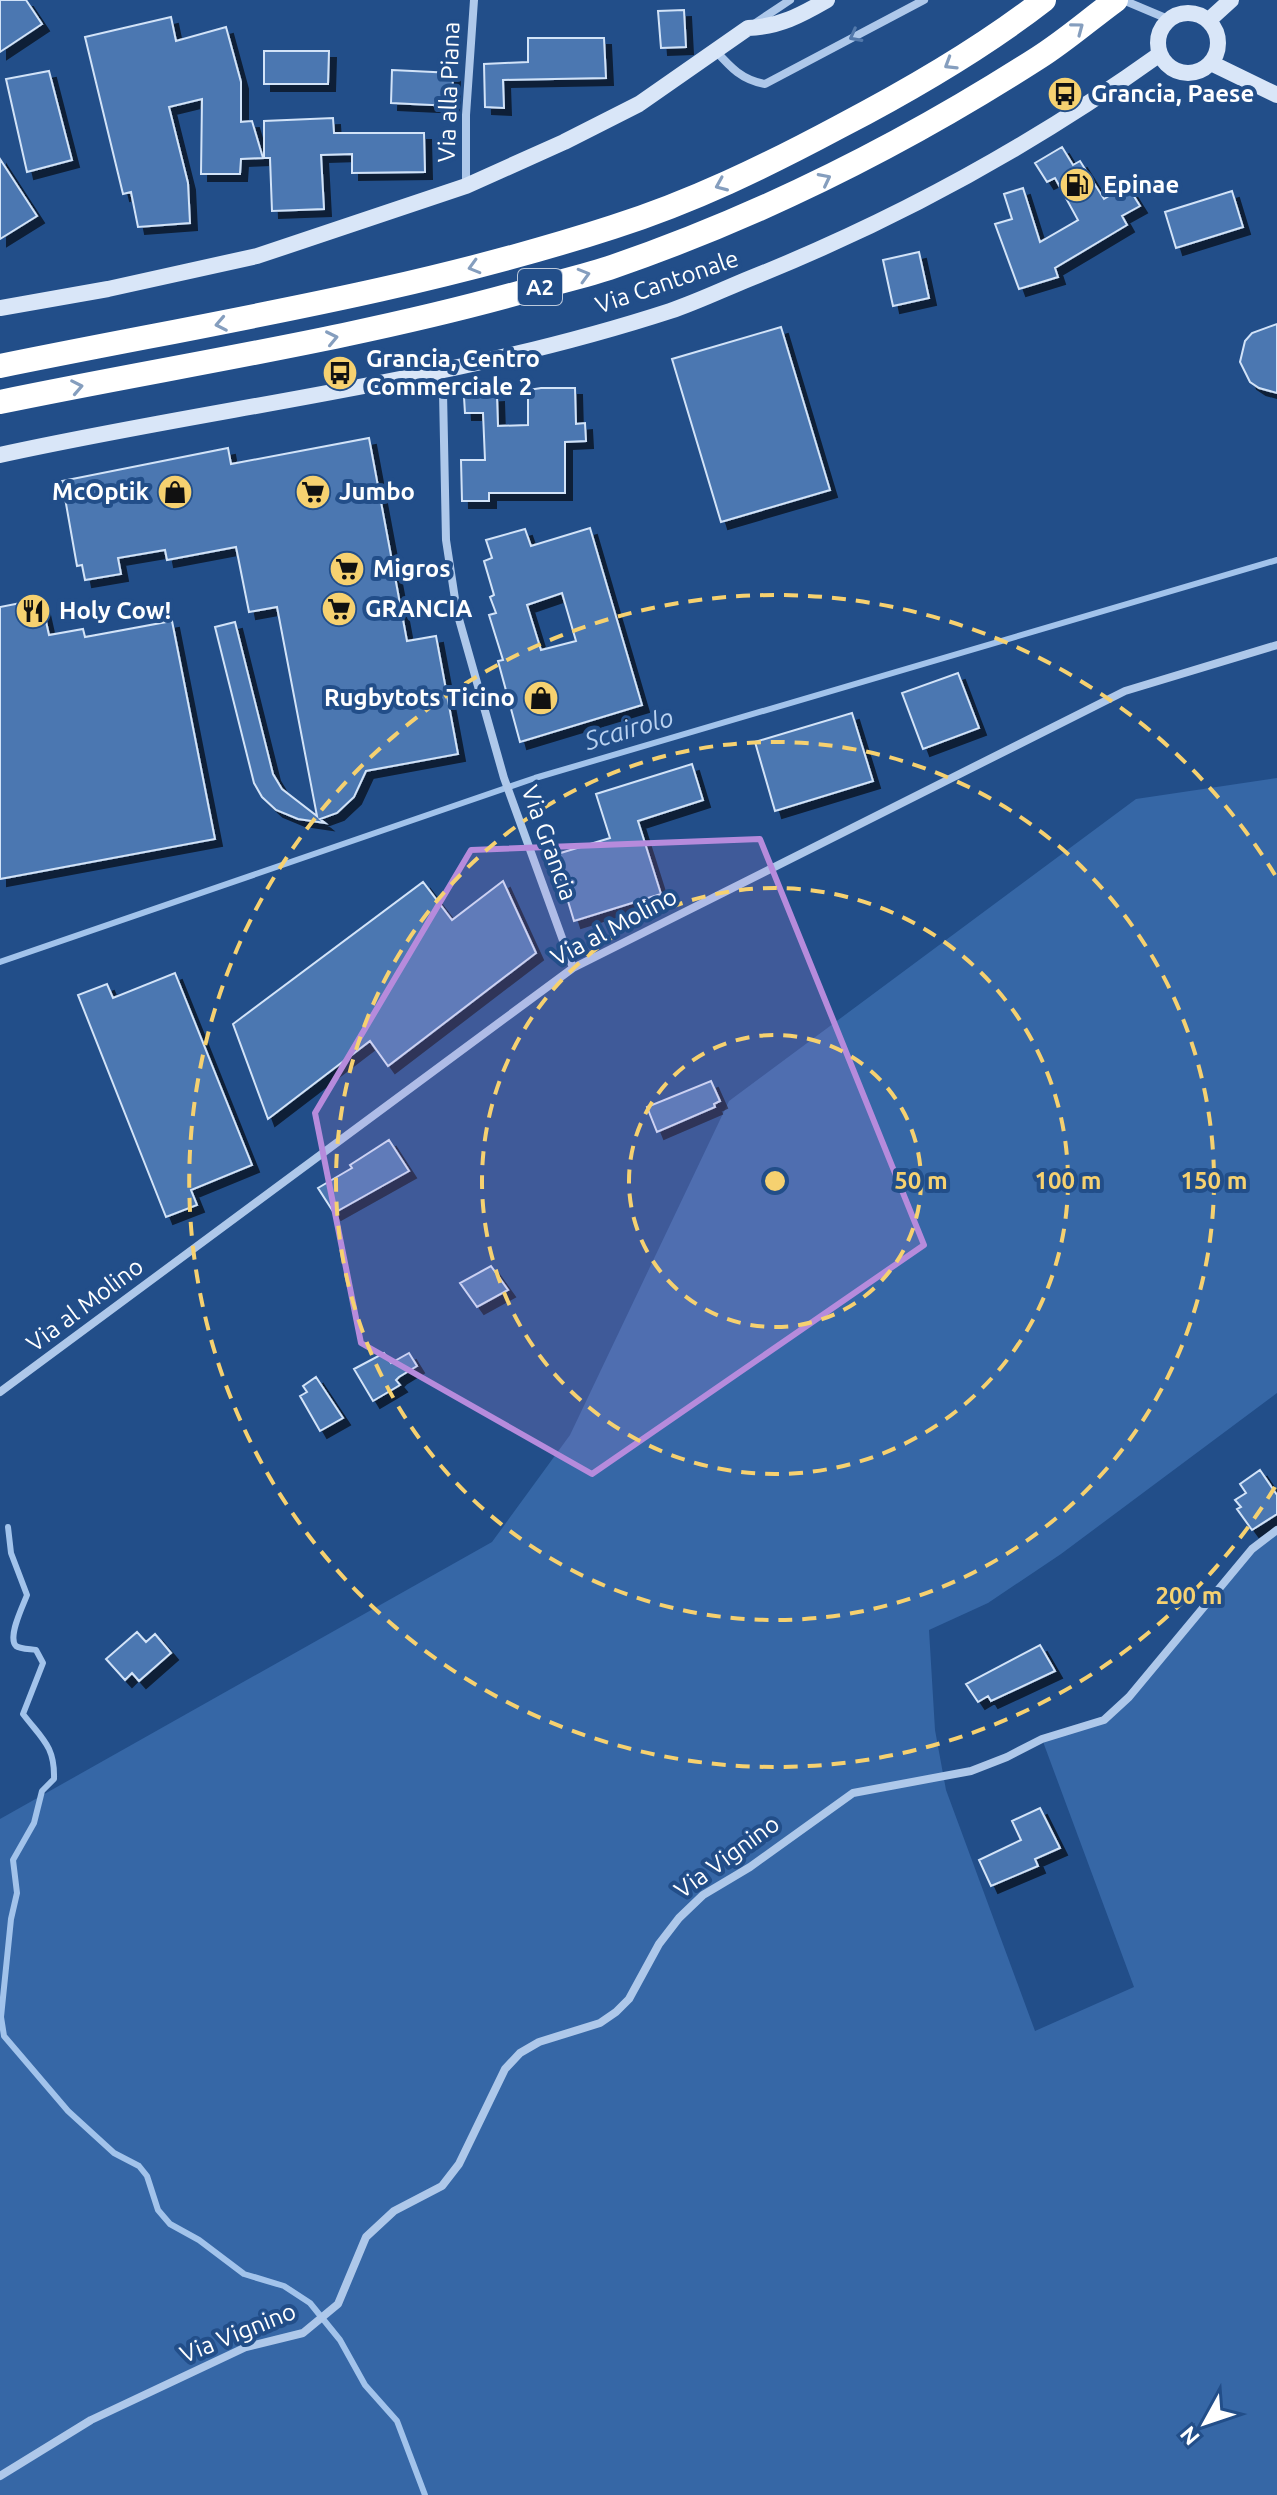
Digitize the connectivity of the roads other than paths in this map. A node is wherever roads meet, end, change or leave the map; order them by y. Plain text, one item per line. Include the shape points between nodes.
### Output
1 (474, 0) edge
2 (790, 0) edge
3 (827, 0) edge
4 (924, 0) edge
5 (1044, 0) edge
6 (1116, 0) edge
7 (1123, 0) edge
8 (1231, 0) edge
9 (1168, 19) junction
10 (1209, 20) junction
11 (748, 28) junction
12 (715, 50) junction
13 (1160, 54) junction
14 (1211, 63) junction
15 (1277, 95) edge
16 (466, 186) junction
17 (0, 308) edge
18 (0, 366) edge
19 (439, 371) junction
20 (0, 402) edge
21 (0, 455) edge
22 (1277, 645) edge
23 (573, 968) junction
24 (0, 1392) edge
25 (1277, 1530) edge
26 (0, 2476) edge

1 - 16 street, Via alla Piana
2 - 11 street
3 - 11 main road via 769,28
4 -> 12 street via 765,84 747,81
5 -> 18 highway, A2 via 900,95 772,163 612,228 311,306
20 -> 6 highway, A2 via 421,318 606,269 693,238 792,196 906,137 1040,57
7 - 9 street
8 - 10 main road
9 - 10 main road via 1184,12
9 - 13 main road via 1158,35
10 - 14 main road via 1218,37
11 - 12 main road
12 - 16 main road via 639,104
13 - 14 main road via 1182,73
13 - 19 main road, Via Cantonale via 959,182 792,262 672,310
14 - 15 main road
16 - 17 main road via 257,256
19 - 21 main road, Via Cantonale
19 - 23 street, Via Grancia via 446,540 457,612 504,778
22 - 23 street, Via al Molino via 1125,691
23 - 24 street, Via al Molino
25 - 26 street, Via Vignino via 1252,1549 1104,1720 1042,1739 971,1771 853,1793 703,1895 659,1944 629,1999 616,2012 600,2023 539,2042 505,2069 459,2164 442,2186 394,2211 366,2237 338,2304 303,2333 246,2347 91,2420

